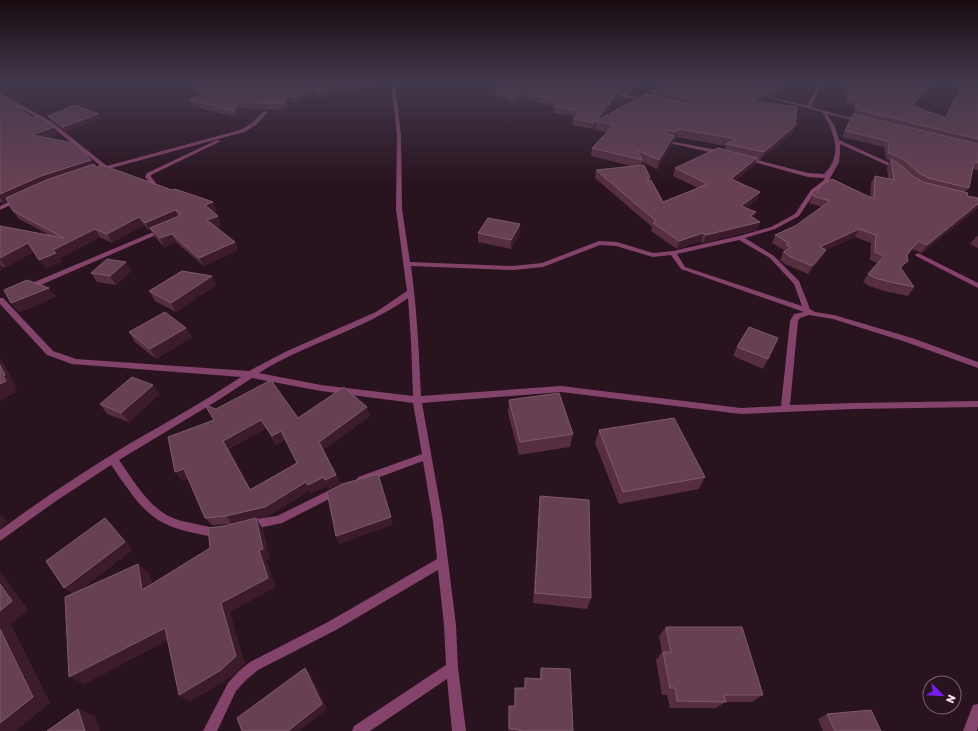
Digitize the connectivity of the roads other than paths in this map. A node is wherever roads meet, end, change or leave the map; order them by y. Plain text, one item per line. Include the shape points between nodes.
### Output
1 (38, 116) edge
2 (262, 116) edge
3 (397, 116) edge
4 (827, 116) edge
5 (841, 116) edge
6 (862, 121) edge
7 (230, 135) junction
8 (665, 141) edge
9 (838, 141) junction
10 (728, 155) edge
11 (743, 158) edge
12 (105, 167) junction
13 (91, 172) edge
14 (830, 172) junction
15 (902, 173) edge
16 (157, 188) edge
17 (22, 197) edge
18 (0, 208) edge
19 (173, 225) edge
20 (740, 238) junction
21 (673, 253) junction
22 (918, 255) dead end
23 (407, 264) junction
24 (978, 286) edge
25 (20, 291) edge
26 (410, 292) junction
27 (2, 299) edge
28 (807, 310) junction
29 (817, 313) junction
30 (978, 365) edge
31 (248, 374) junction
32 (417, 400) junction
33 (978, 404) edge
34 (784, 408) junction
35 (426, 456) junction
36 (113, 460) junction
37 (239, 528) edge
38 (225, 531) edge
39 (0, 536) edge
40 (443, 561) junction
41 (452, 668) junction
42 (978, 710) edge
43 (210, 731) edge
44 (359, 731) edge
45 (460, 731) edge
46 (970, 731) edge

1 - 12 street
2 - 7 street via 250,127
3 - 23 street via 398,209
4 - 9 street
5 - 6 street
7 - 12 street
7 - 16 street via 149,174 148,177
8 - 10 street
9 - 14 street via 836,158
9 - 15 street via 897,168
11 - 14 street via 808,175 825,176
12 - 13 street
14 - 20 street via 825,182 813,191 797,215 773,228
17 - 18 street
19 - 25 street
20 - 21 street
20 - 28 street via 772,257 797,283
21 - 23 street via 652,254 617,244 599,243 543,265 513,268
21 - 28 street via 683,268
22 - 24 street
23 - 26 street
26 - 31 street via 382,312 290,352
26 - 32 street
27 - 31 street via 50,353 75,362
28 - 29 street
29 - 30 street via 865,326
29 - 34 street via 802,315 794,321
31 - 32 street via 321,388
31 - 36 street via 230,388
32 - 34 street via 562,389 740,411
32 - 35 street
33 - 34 street
35 - 37 street via 342,488 278,520
35 - 40 street
36 - 38 street via 139,497 167,521 212,532
36 - 39 street via 58,494
40 - 41 street
40 - 43 street via 332,626 254,666 232,687
41 - 44 street
41 - 45 street
42 - 46 street

